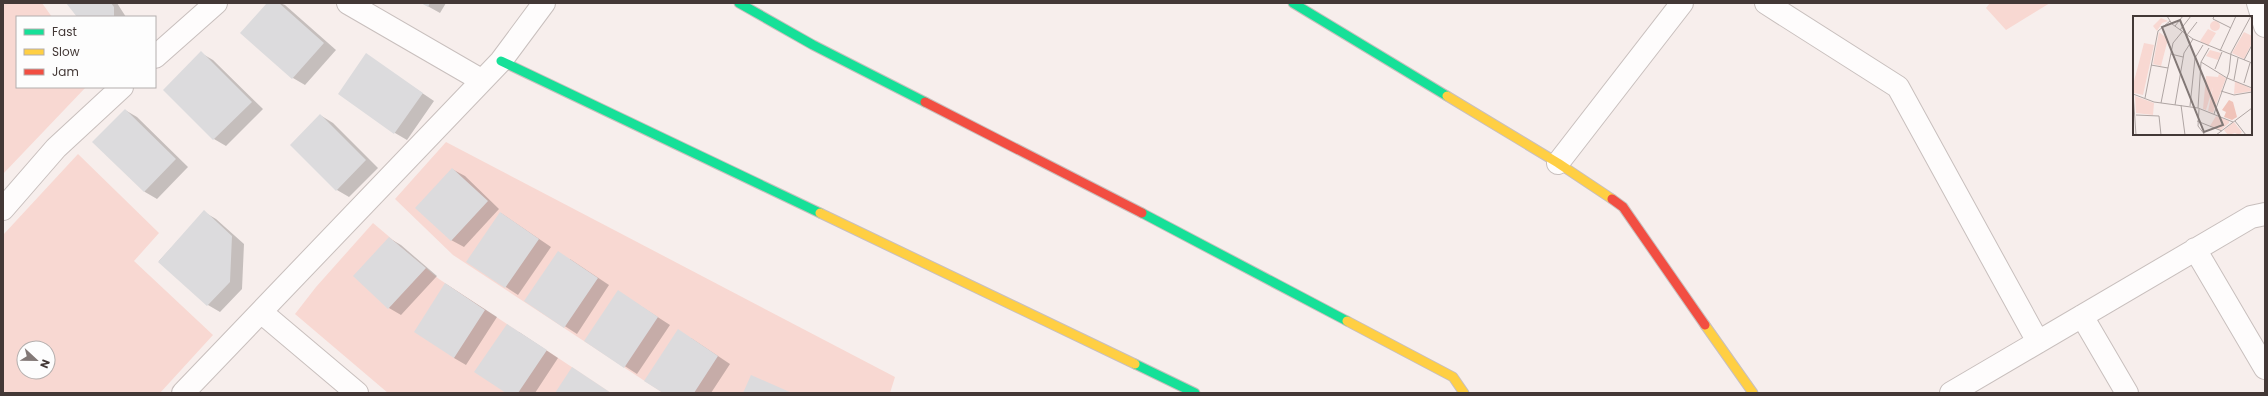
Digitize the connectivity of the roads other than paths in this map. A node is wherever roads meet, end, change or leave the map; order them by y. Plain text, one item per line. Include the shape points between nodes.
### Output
1 (216, 3) edge
2 (348, 3) edge
3 (544, 3) edge
4 (739, 3) edge
5 (1293, 3) edge
6 (1682, 3) edge
7 (1766, 3) edge
8 (2258, 3) edge
9 (2265, 26) edge
10 (156, 56) edge
11 (501, 61) junction
12 (481, 80) junction
13 (121, 88) edge
14 (1558, 163) junction
15 (3, 209) edge
16 (2265, 214) edge
17 (2195, 249) junction
18 (261, 312) junction
19 (2082, 316) junction
20 (2038, 342) junction
21 (2265, 368) edge
22 (183, 393) edge
23 (357, 393) edge
24 (1195, 393) edge
25 (1464, 393) edge
26 (1753, 393) edge
27 (1951, 393) edge
28 (2128, 393) edge

1 - 10 street
2 - 12 street
3 - 11 street
4 - 25 street via 820,48 1229,258 1453,377
5 - 14 street
6 - 14 street
7 - 20 street via 1898,87
8 - 9 street
11 - 12 street
11 - 24 street
12 - 18 street
13 - 15 street via 56,148
14 - 26 street via 1623,207
16 - 17 street via 2251,217
17 - 19 street
17 - 21 street
18 - 22 street
18 - 23 street
19 - 20 street
19 - 28 street
20 - 27 street

